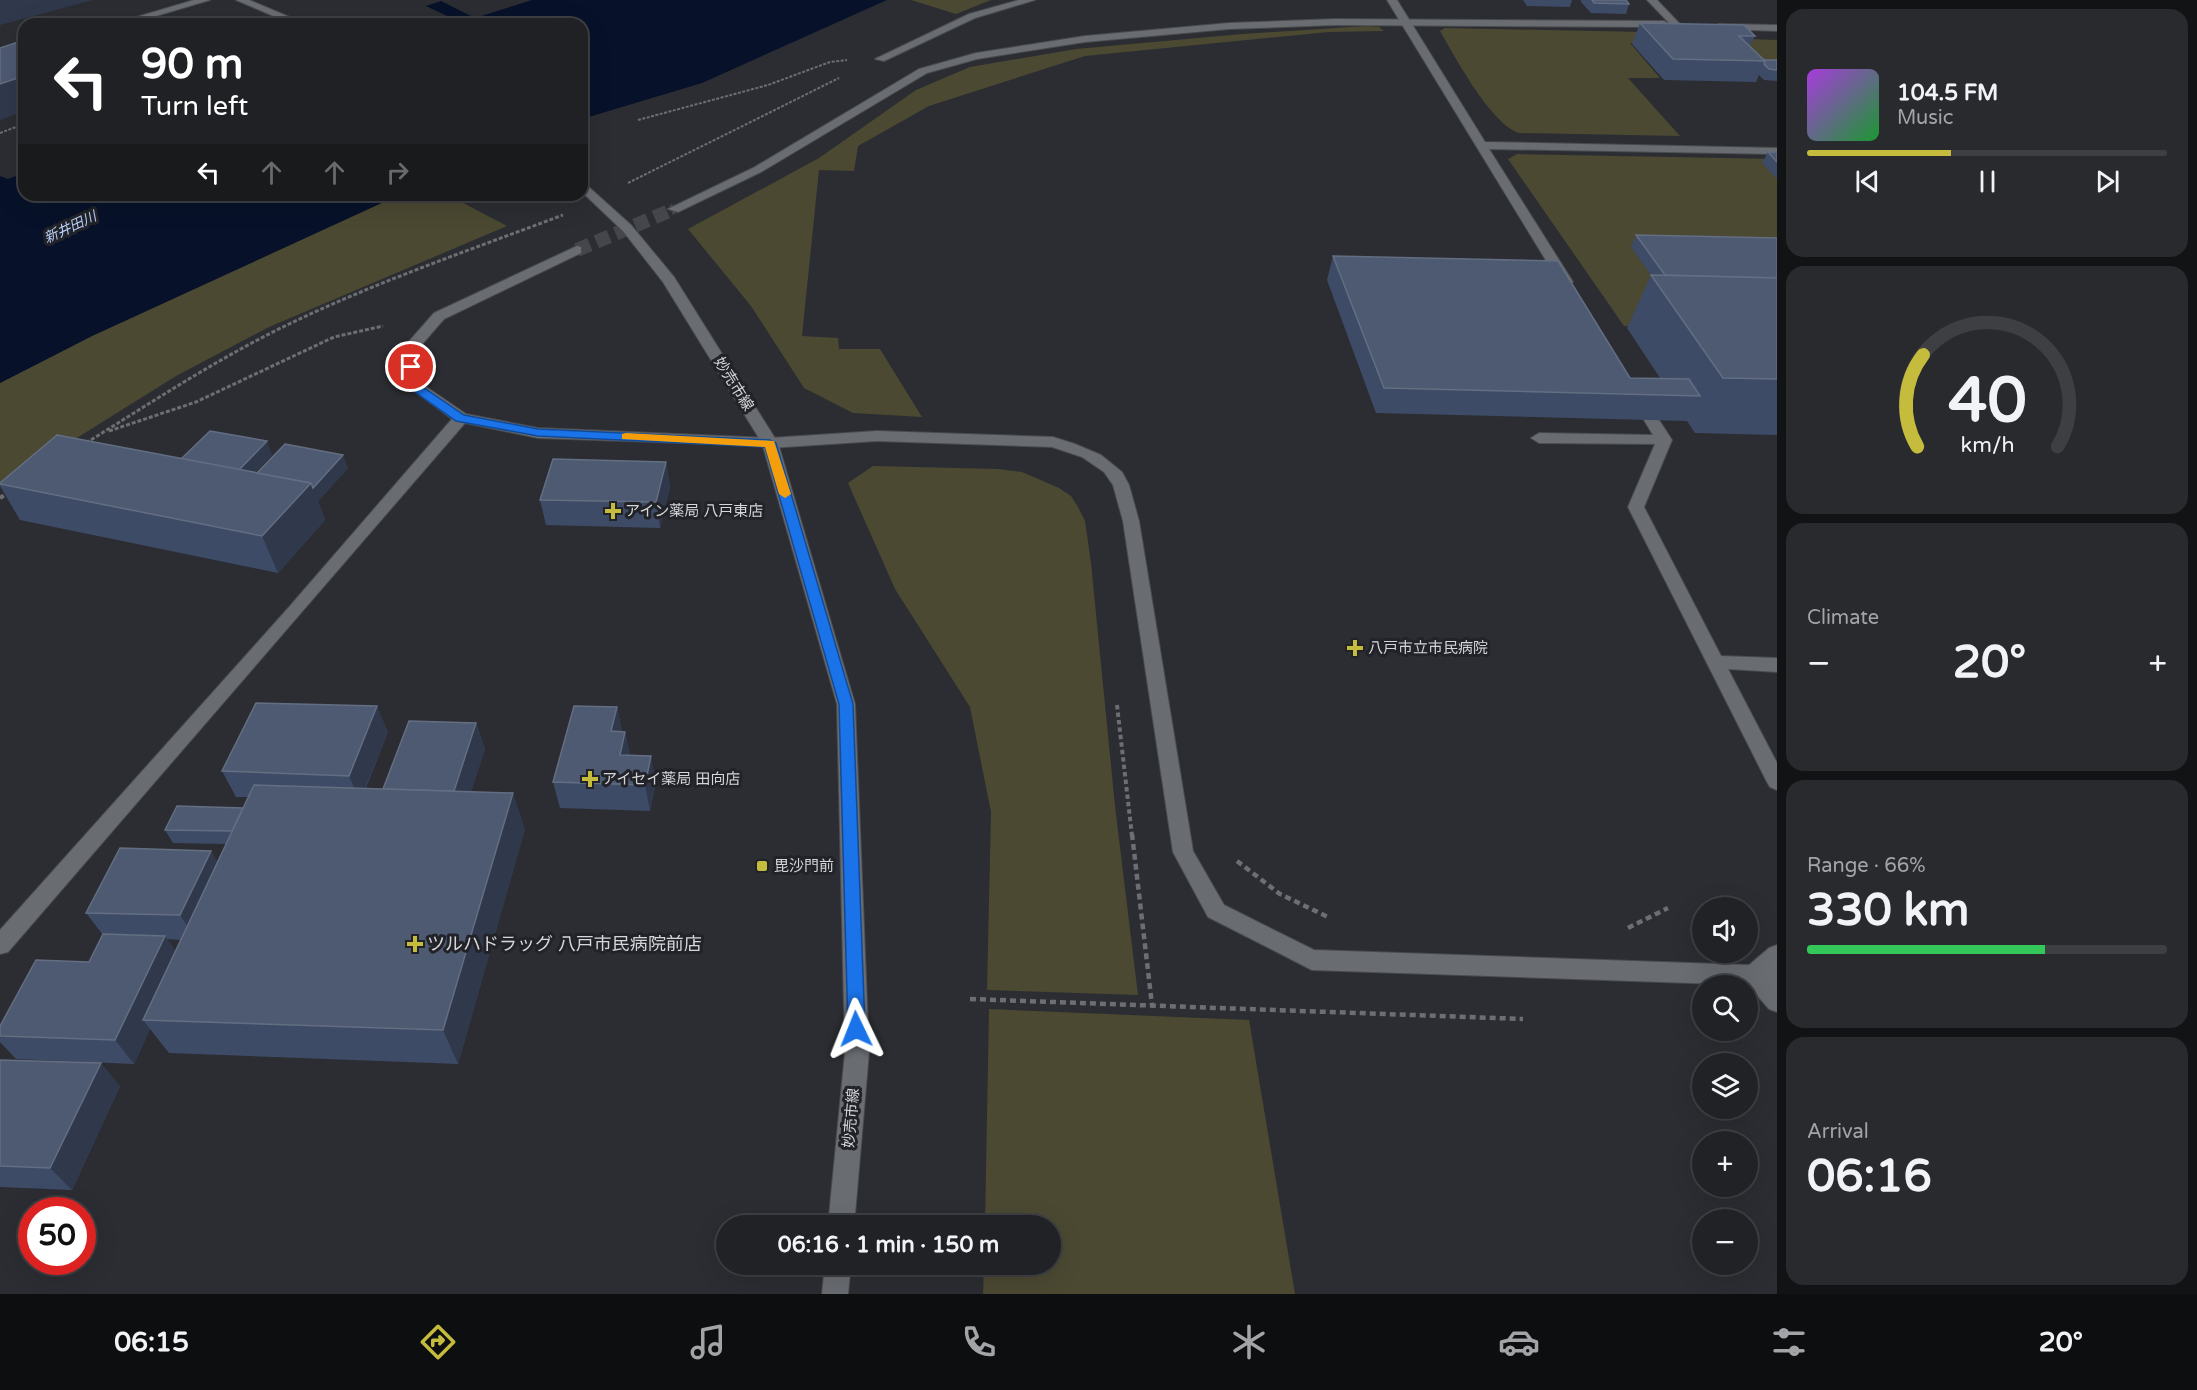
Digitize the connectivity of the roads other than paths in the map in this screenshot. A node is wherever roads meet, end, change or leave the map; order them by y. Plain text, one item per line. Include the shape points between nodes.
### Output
1 (205, 0) edge
2 (241, 0) edge
3 (1030, 0) edge
4 (1392, 0) edge
5 (1652, 0) edge
6 (140, 18) edge
7 (287, 18) edge
8 (1408, 22) junction
9 (1710, 26) edge
10 (1777, 28) edge
11 (880, 59) road end
12 (1483, 145) junction
13 (1777, 151) edge
14 (588, 191) edge
15 (674, 209) tunnel mouth
16 (577, 250) tunnel mouth
17 (1574, 295) edge
18 (1630, 386) edge
19 (460, 418) junction
20 (1539, 438) dead end
21 (1664, 440) junction
22 (770, 443) junction
23 (1716, 662) junction
24 (1777, 665) edge
25 (1777, 782) edge
26 (0, 945) edge
27 (1777, 956) edge
28 (1754, 975) joint
29 (1758, 975) edge
30 (1777, 976) edge
31 (1758, 980) edge
32 (1777, 1002) edge
33 (842, 1215) edge
34 (837, 1275) edge
35 (835, 1294) edge

1 - 6 street
2 - 7 street
3 - 11 street via 972,16
4 - 8 street
5 - 8 street via 1682,25
8 - 12 street
8 - 15 street via 1229,26 1085,39 976,56 923,71 757,170
9 - 10 street
12 - 13 street
12 - 17 street
14 - 22 street, 妙売市線 via 627,228 669,280
16 - 19 street via 439,316 410,349 412,384
18 - 21 street
19 - 22 street via 538,433
19 - 26 street
20 - 21 street
21 - 23 street via 1636,507
22 - 28 street via 877,436 1053,442 1079,450 1117,476 1131,521 1183,852 1216,911 1312,960
22 - 33 street, 妙売市線 via 846,704 857,1052
23 - 24 street
23 - 25 street
27 - 28 street
29 - 30 street
31 - 32 street
34 - 35 street

